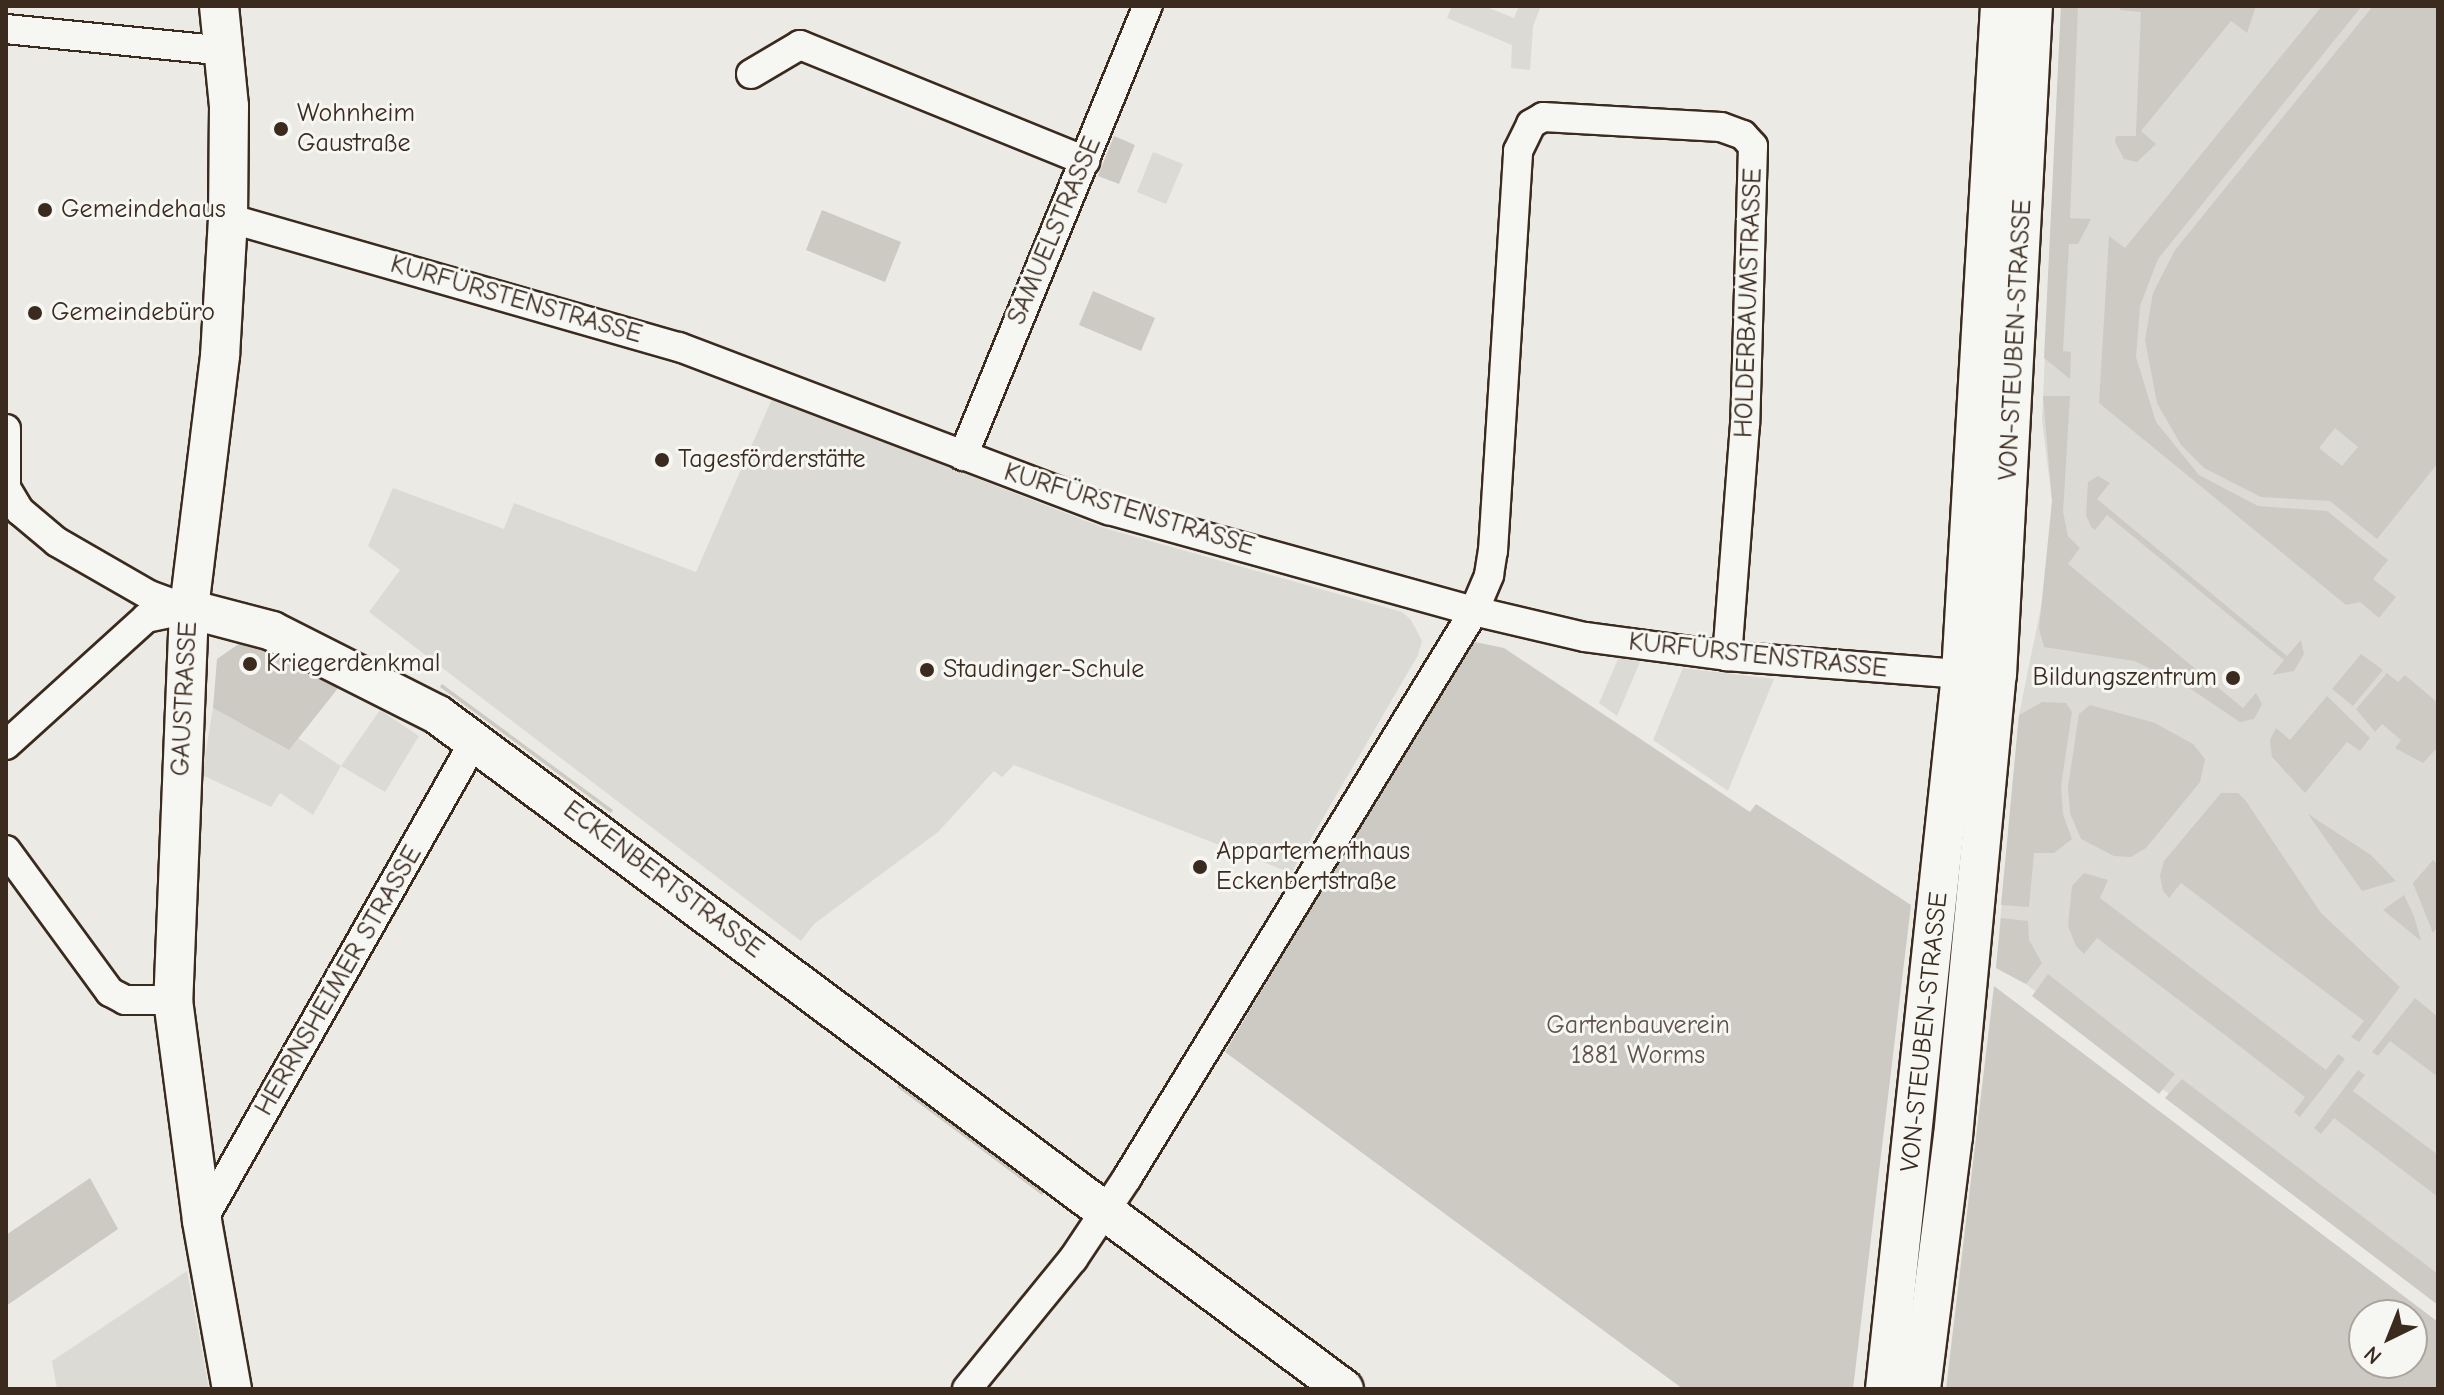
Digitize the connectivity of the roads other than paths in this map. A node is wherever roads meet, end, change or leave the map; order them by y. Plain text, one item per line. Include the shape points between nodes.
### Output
1 (219, 6) edge
2 (1148, 6) edge
3 (2000, 6) edge
4 (2033, 6) edge
5 (6, 29) edge
6 (225, 51) junction
7 (751, 74) dead end
8 (1085, 161) junction
9 (228, 218) junction
10 (6, 429) edge
11 (963, 456) junction
12 (6, 488) edge
13 (189, 609) junction
14 (1474, 611) junction
15 (1727, 656) junction
16 (1979, 674) junction
17 (475, 740) junction
18 (6, 745) edge
19 (6, 850) edge
20 (173, 1000) junction
21 (1105, 1209) junction
22 (202, 1221) junction
23 (232, 1389) edge
24 (967, 1389) edge
25 (1344, 1389) edge
26 (1885, 1389) edge
27 (1921, 1389) edge

1 - 6 street, GAUSTRASSE
2 - 8 street, SAMUELSTRASSE
3 - 16 street, VON-STEUBEN-STRASSE
4 - 16 street, VON-STEUBEN-STRASSE
5 - 6 street
6 - 9 street, GAUSTRASSE
7 - 8 street via 800,45
8 - 11 street, SAMUELSTRASSE
9 - 11 street, KURFÜRSTENSTRASSE via 679,347
9 - 13 street, GAUSTRASSE via 220,356
10 - 12 street
11 - 14 street, KURFÜRSTENSTRASSE via 1109,510
12 - 13 street via 20,511 57,542 149,595
13 - 17 street, ECKENBERTSTRASSE via 240,620 322,654 404,694
13 - 18 street via 146,618
13 - 20 street, GAUSTRASSE
14 - 15 street, KURFÜRSTENSTRASSE via 1585,637
14 - 15 street, HOLDERBAUMSTRASSE via 1493,551 1506,302 1523,135 1543,117 1721,127 1749,140 1755,175 1745,424
14 - 21 street
15 - 16 street, KURFÜRSTENSTRASSE
16 - 26 street, VON-STEUBEN-STRASSE
16 - 27 street, VON-STEUBEN-STRASSE via 1953,1137
17 - 21 street, ECKENBERTSTRASSE
17 - 22 street, HERRNSHEIMER STRASSE
19 - 20 street via 110,992 125,1000
20 - 22 street, GAUSTRASSE
21 - 24 street via 1073,1259
21 - 25 street, ECKENBERTSTRASSE
22 - 23 street, GAUSTRASSE

